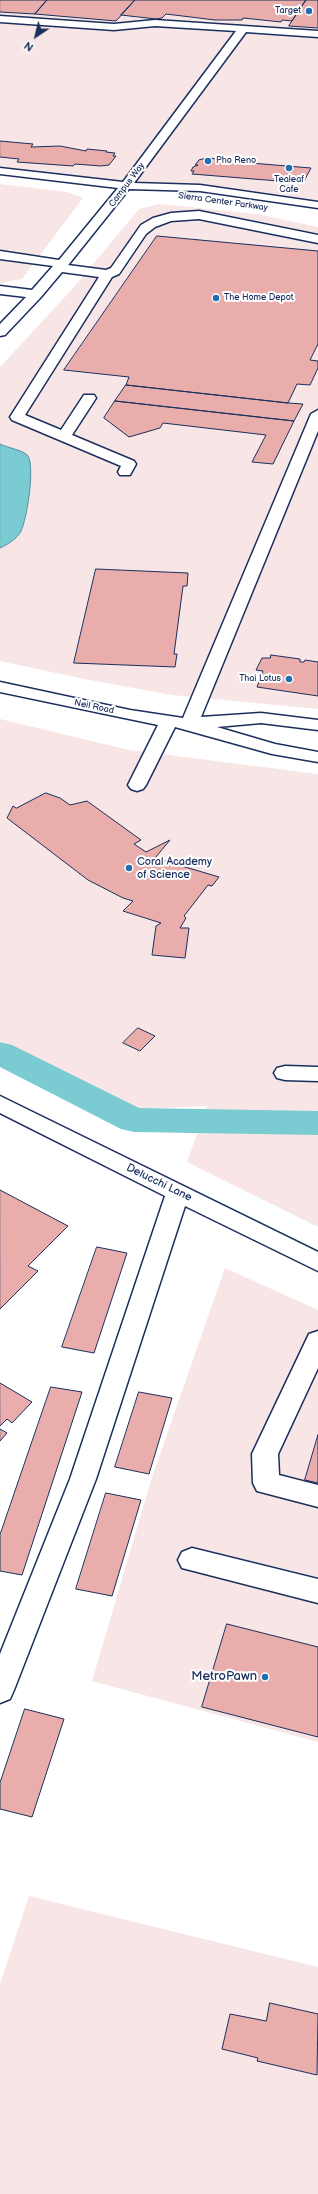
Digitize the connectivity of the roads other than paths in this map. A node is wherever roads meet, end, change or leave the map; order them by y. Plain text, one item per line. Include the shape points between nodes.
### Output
1 (0, 19) edge
2 (243, 29) junction
3 (318, 34) edge
4 (0, 171) edge
5 (128, 186) junction
6 (318, 205) edge
7 (310, 216) dead end
8 (318, 239) edge
9 (0, 255) edge
10 (61, 266) junction
11 (107, 274) junction
12 (0, 290) edge
13 (37, 294) junction
14 (0, 302) edge
15 (26, 306) junction
16 (0, 332) edge
17 (89, 398) dead end
18 (318, 415) edge
19 (64, 437) junction
20 (125, 472) dead end
21 (0, 687) edge
22 (169, 721) junction
23 (189, 724) junction
24 (318, 725) edge
25 (318, 757) edge
26 (137, 786) dead end
27 (285, 1073) dead end
28 (318, 1074) edge
29 (1, 1106) edge
30 (178, 1192) junction
31 (318, 1262) edge
32 (318, 1341) edge
33 (318, 1496) edge
34 (192, 1560) dead end
35 (318, 1591) edge
36 (0, 1690) edge

1 - 2 street via 114,27 154,23
2 - 3 street
2 - 5 street, Campus Way
4 - 5 street, Sierra Center Parkway
5 - 6 street, Sierra Center Parkway via 214,190
5 - 7 street, Sierra Center Parkway
5 - 10 street, Campus Way
8 - 11 street via 199,215 170,217 145,228 115,271
9 - 10 street
10 - 11 street
10 - 13 street, Campus Way
11 - 19 street via 17,417
12 - 13 street
13 - 15 street, Campus Way
14 - 15 street
15 - 16 street, Campus Way
17 - 19 street
18 - 23 street
19 - 20 street via 129,464
21 - 22 street, Neil Road
22 - 23 street, Neil Road
22 - 26 street
23 - 24 street, Neil Road via 261,718
23 - 25 street, Neil Road via 272,749
27 - 28 street
29 - 30 street, Delucchi Lane
30 - 31 street, Delucchi Lane
30 - 36 street via 83,1479
32 - 33 street via 265,1454 266,1483
34 - 35 street

